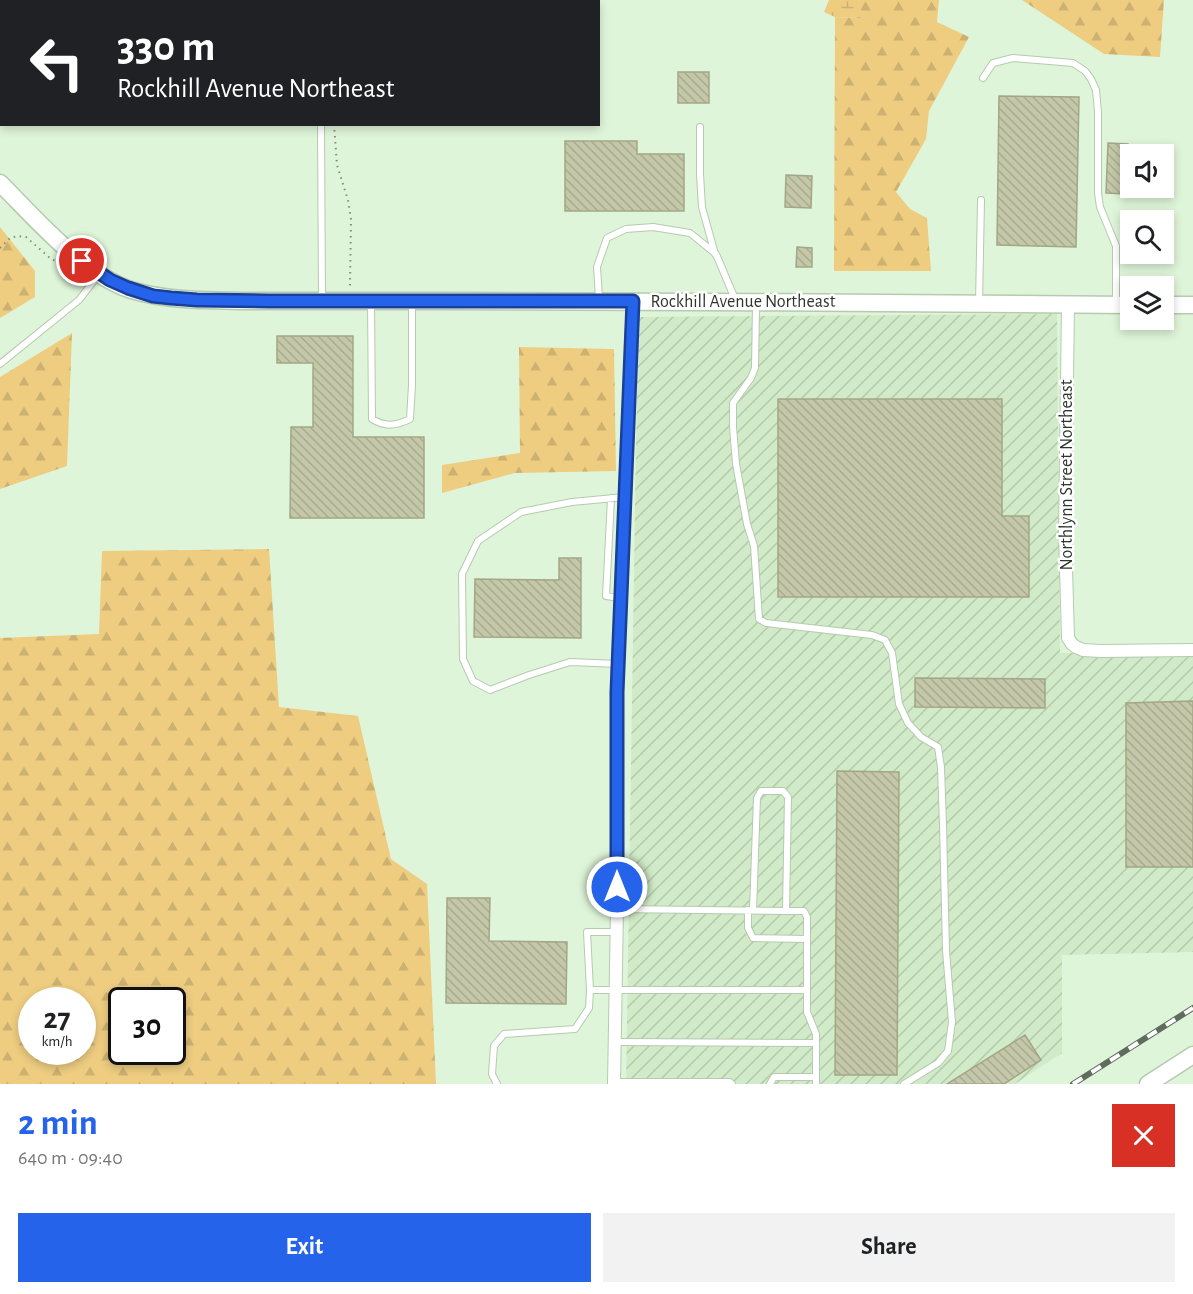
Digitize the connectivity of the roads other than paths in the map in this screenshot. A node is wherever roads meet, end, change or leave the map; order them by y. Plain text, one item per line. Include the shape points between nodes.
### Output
1 (983, 78) dead end
2 (321, 126) edge
3 (700, 127) dead end
4 (0, 183) edge
5 (981, 200) dead end
6 (716, 254) junction
7 (99, 274) junction
8 (1120, 276) edge
9 (322, 301) junction
10 (371, 301) junction
11 (412, 301) junction
12 (599, 301) junction
13 (633, 301) junction
14 (736, 302) junction
15 (756, 302) junction
16 (979, 304) junction
17 (1068, 304) junction
18 (1120, 305) edge
19 (1174, 305) edge
20 (1193, 305) edge
21 (0, 364) edge
22 (625, 497) junction
23 (611, 498) junction
24 (621, 598) junction
25 (1193, 650) edge
26 (618, 664) junction
27 (617, 909) junction
28 (751, 910) junction
29 (786, 911) junction
30 (616, 932) junction
31 (807, 939) junction
32 (590, 990) junction
33 (616, 990) junction
34 (807, 990) junction
35 (615, 1042) junction
36 (816, 1043) junction
37 (1193, 1055) edge
38 (816, 1080) edge
39 (614, 1083) edge
40 (668, 1083) edge
41 (703, 1083) edge
42 (497, 1084) edge
43 (732, 1084) edge
44 (770, 1084) edge
45 (904, 1084) edge
46 (1148, 1084) edge

1 - 8 lane via 993,63 1013,58 1073,63 1091,79 1097,101 1100,207 1116,246
2 - 9 lane
3 - 6 lane via 702,207
4 - 7 street, Rockhill Avenue Northeast
5 - 16 lane
6 - 12 lane via 690,233 653,227 626,229 607,238 597,267
6 - 14 lane
7 - 9 street, Rockhill Avenue Northeast via 153,296
7 - 21 lane via 79,300
9 - 10 street, Rockhill Avenue Northeast
10 - 11 street, Rockhill Avenue Northeast
10 - 11 lane via 372,419 381,424 400,424 410,419
11 - 12 street, Rockhill Avenue Northeast
12 - 13 street, Rockhill Avenue Northeast
13 - 14 street, Rockhill Avenue Northeast
13 - 22 street
14 - 15 street, Rockhill Avenue Northeast
15 - 16 street, Rockhill Avenue Northeast
15 - 45 lane via 755,368 733,403 733,427 736,464 754,546 759,620 885,640 892,653 899,704 908,723 938,747 952,1022 948,1051 938,1063
16 - 17 street, Rockhill Avenue Northeast
17 - 18 street, Rockhill Avenue Northeast
17 - 25 street, Northlynn Street Northeast via 1068,638 1083,650
19 - 20 street
22 - 23 lane
22 - 24 street
23 - 24 lane via 606,596
23 - 26 lane via 521,512 478,541 462,574 463,659 473,681 490,690 570,662
24 - 26 street
26 - 27 street
27 - 28 lane
27 - 30 street
28 - 29 lane
28 - 29 lane via 757,798 761,791 783,791 788,797
28 - 31 lane via 748,928 753,938
29 - 31 lane via 804,911
30 - 32 lane via 587,932
30 - 33 street
31 - 34 lane
32 - 33 lane
32 - 42 lane via 589,1008 575,1029 504,1034 494,1046 492,1074
33 - 34 lane
33 - 35 street
34 - 36 lane via 807,1012
35 - 36 lane
35 - 39 street
36 - 38 lane
37 - 46 street
38 - 44 lane via 774,1077
39 - 40 lane
40 - 41 lane
41 - 43 lane

